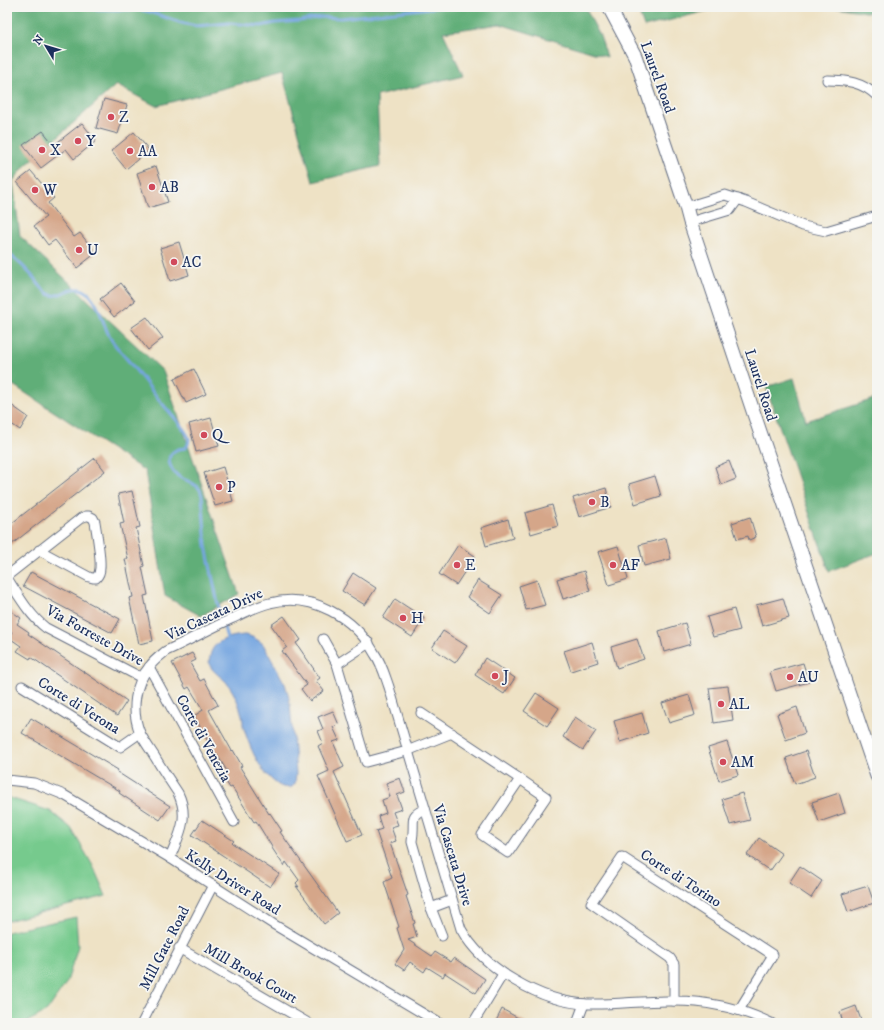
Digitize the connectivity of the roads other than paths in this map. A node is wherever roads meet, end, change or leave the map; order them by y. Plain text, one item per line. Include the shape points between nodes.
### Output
1 (609, 7) edge
2 (827, 80) dead end
3 (877, 96) edge
4 (738, 199) junction
5 (686, 207) junction
6 (877, 216) edge
7 (690, 222) junction
8 (39, 550) junction
9 (7, 577) edge
10 (323, 639) dead end
11 (369, 643) junction
12 (337, 664) junction
13 (149, 667) junction
14 (142, 678) junction
15 (22, 686) dead end
16 (421, 713) dead end
17 (140, 733) junction
18 (452, 733) junction
19 (407, 751) junction
20 (877, 776) edge
21 (520, 779) junction
22 (7, 780) edge
23 (425, 810) junction
24 (234, 822) dead end
25 (170, 858) junction
26 (212, 885) junction
27 (452, 900) junction
28 (431, 908) junction
29 (442, 936) dead end
30 (179, 948) junction
31 (504, 974) junction
32 (674, 1000) junction
33 (584, 1004) junction
34 (739, 1010) junction
35 (142, 1023) edge
36 (308, 1023) edge
37 (439, 1023) edge
38 (473, 1023) edge
39 (579, 1023) edge
40 (771, 1023) edge

1 - 5 main road, Laurel Road via 635,56
2 - 3 street via 858,84 870,89
4 - 5 street via 725,195
4 - 6 street via 803,226 826,231
4 - 7 street via 730,210
5 - 7 main road, Laurel Road
7 - 20 main road, Laurel Road
8 - 8 street via 81,518 89,516 93,518 96,527 99,574 96,578 89,577
8 - 9 street
9 - 14 street, Via Forreste Drive via 39,623
10 - 12 street
11 - 12 street
11 - 13 street, Via Cascata Drive via 349,623 326,608 290,600 272,602 228,620 166,652
11 - 19 street, Via Cascata Drive via 384,673
12 - 19 street via 366,762
13 - 14 street, Via Cascata Drive
13 - 24 street, Corte di Venezia
14 - 17 street, Via Cascata Drive via 135,702
15 - 17 street, Corte di Verona via 120,747
16 - 18 street
17 - 25 street, Via Cascata Drive via 178,793 184,808 182,825
18 - 19 street
18 - 21 street
19 - 23 street, Via Cascata Drive
21 - 21 street via 546,797 508,853 482,835
22 - 25 street, Kelly Driver Road via 34,784 64,795
23 - 27 street, Via Cascata Drive
23 - 28 street via 414,816 412,842
25 - 26 street, Kelly Driver Road
26 - 30 street, Mill Gate Road
26 - 37 street, Kelly Driver Road
27 - 28 street
27 - 31 street, Via Cascata Drive via 465,937
28 - 29 street
30 - 35 street, Mill Gate Road
30 - 36 street, Mill Brook Court
31 - 33 street, Via Cascata Drive via 554,999
31 - 38 street
32 - 33 street, Via Cascata Drive
32 - 34 street, Via Cascata Drive via 710,1003
32 - 34 street, Corte di Torino via 674,964 670,958 591,904 622,857 773,955
33 - 39 street
34 - 40 street, Via Cascata Drive

